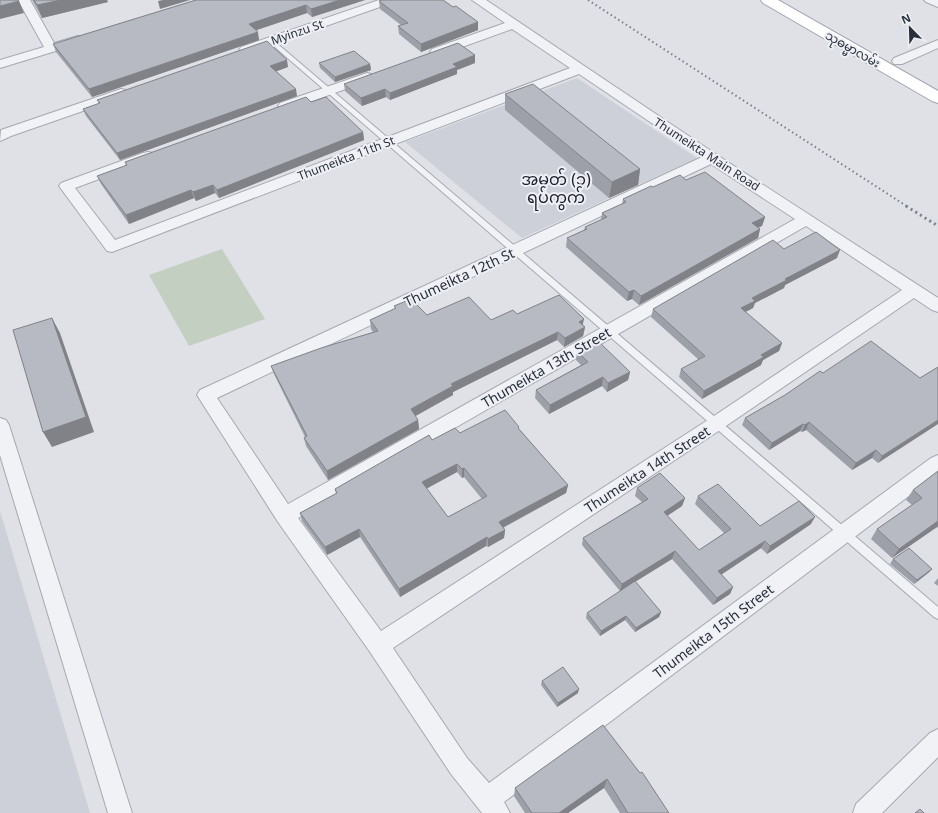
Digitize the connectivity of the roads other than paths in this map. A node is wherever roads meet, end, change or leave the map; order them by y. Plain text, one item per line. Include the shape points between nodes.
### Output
1 (390, 0) edge
2 (478, 0) edge
3 (768, 0) edge
4 (791, 0) edge
5 (930, 0) edge
6 (27, 1) edge
7 (938, 4) edge
8 (514, 24) junction
9 (88, 37) edge
10 (271, 41) junction
11 (938, 44) edge
12 (51, 48) junction
13 (234, 54) edge
14 (425, 56) edge
15 (898, 61) junction
16 (0, 64) edge
17 (579, 69) junction
18 (381, 72) edge
19 (938, 83) edge
20 (131, 89) edge
21 (329, 91) junction
22 (938, 98) edge
23 (276, 110) edge
24 (0, 137) edge
25 (389, 142) junction
26 (156, 153) edge
27 (712, 158) junction
28 (807, 219) junction
29 (515, 250) junction
30 (914, 290) junction
31 (938, 306) edge
32 (610, 331) junction
33 (717, 423) junction
34 (0, 425) edge
35 (938, 463) edge
36 (285, 516) junction
37 (845, 533) junction
38 (938, 614) edge
39 (378, 645) junction
40 (938, 741) edge
41 (493, 806) edge
42 (120, 813) edge
43 (865, 813) edge

1 - 10 street, Myinzu St
2 - 8 street, Thumeikta Main Road
3 - 22 main road, သုဓမ္မာလမ်း
4 - 15 main road, သုဓမ္မာလမ်း
5 - 7 street
6 - 12 street
8 - 14 street
8 - 17 street, Thumeikta Main Road
9 - 12 street
10 - 13 street, Myinzu St
10 - 21 lane
11 - 15 street
12 - 16 street
15 - 19 main road, သုဓမ္မာလမ်း
17 - 25 street, Thumeikta 11th St
17 - 27 street, Thumeikta Main Road
18 - 21 street
20 - 24 street
21 - 23 street
21 - 25 lane
25 - 26 street, Thumeikta 11th St via 112,247 66,186
25 - 29 lane
27 - 28 street, Thumeikta Main Road
27 - 29 street, Thumeikta 12th St
28 - 30 street, Thumeikta Main Road
28 - 32 street, Thumeikta 13th Street
29 - 32 lane
29 - 36 street, Thumeikta 12th St via 206,395
30 - 31 street, Thumeikta Main Road
30 - 33 street, Thumeikta 14th Street
32 - 33 lane
32 - 36 street, Thumeikta 13th Street
33 - 37 lane
33 - 39 street, Thumeikta 14th Street
34 - 42 street
35 - 37 street, Thumeikta 15th Street
36 - 39 street
37 - 38 lane
37 - 41 street, Thumeikta 15th Street
39 - 41 street via 459,766
40 - 43 street

